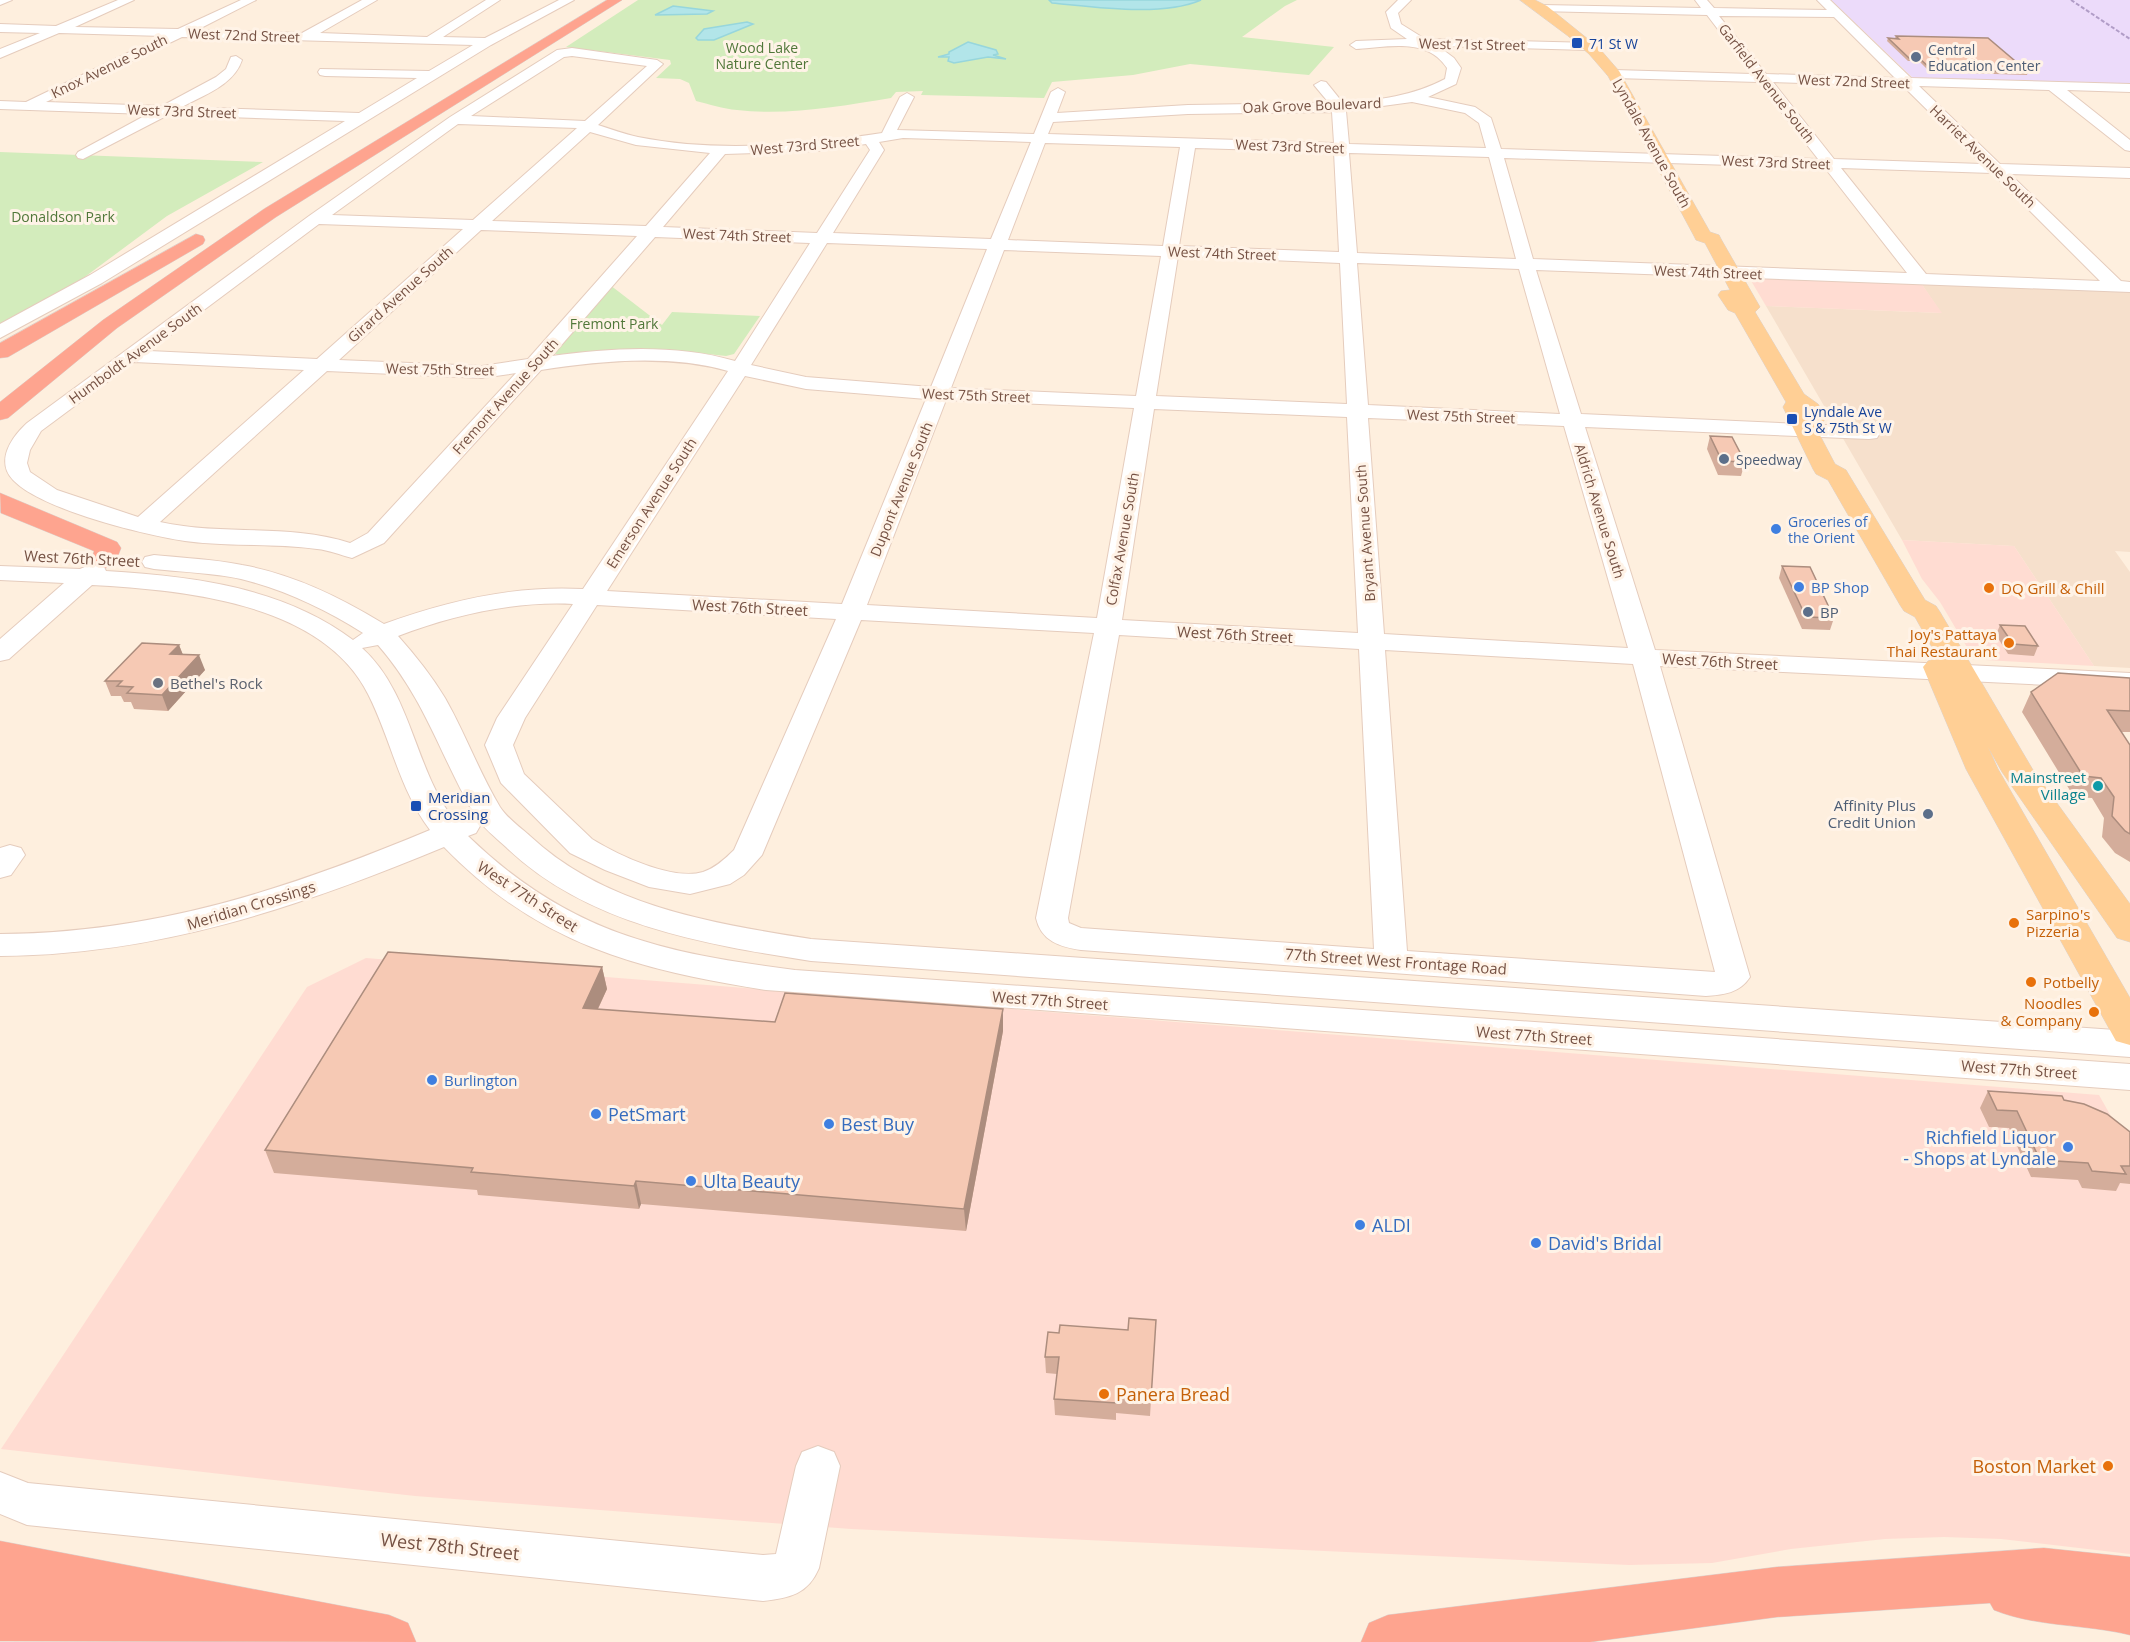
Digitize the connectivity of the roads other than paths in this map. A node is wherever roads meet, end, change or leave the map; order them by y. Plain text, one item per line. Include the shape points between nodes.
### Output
1 (6, 0) edge
2 (128, 0) edge
3 (250, 0) edge
4 (371, 0) edge
5 (494, 0) edge
6 (568, 0) edge
7 (592, 0) edge
8 (616, 0) edge
9 (1405, 0) edge
10 (1526, 0) edge
11 (1824, 0) edge
12 (0, 2) edge
13 (1539, 4) edge
14 (1580, 4) edge
15 (1706, 6) edge
16 (1838, 14) junction
17 (1592, 25) dead end
18 (0, 28) edge
19 (59, 30) junction
20 (179, 33) junction
21 (304, 37) junction
22 (381, 39) junction
23 (430, 40) junction
24 (488, 42) junction
25 (1421, 43) junction
26 (1356, 45) dead end
27 (1588, 46) junction
28 (362, 50) dead end
29 (564, 52) joint
30 (0, 54) edge
31 (236, 60) dead end
32 (344, 61) dead end
33 (1614, 74) junction
34 (433, 75) junction
35 (1763, 78) junction
36 (1908, 82) junction
37 (1321, 85) dead end
38 (2053, 86) junction
39 (2130, 88) edge
40 (1058, 92) dead end
41 (908, 97) dead end
42 (1414, 98) junction
43 (0, 105) edge
44 (27, 106) junction
45 (1339, 106) junction
46 (166, 110) junction
47 (364, 117) junction
48 (1048, 117) junction
49 (0, 119) edge
50 (455, 120) junction
51 (589, 126) junction
52 (879, 137) junction
53 (1040, 138) junction
54 (1188, 143) junction
55 (2130, 147) edge
56 (1341, 148) junction
57 (721, 150) junction
58 (1495, 153) junction
59 (83, 155) dead end
60 (1660, 158) junction
61 (1831, 164) junction
62 (1997, 169) junction
63 (2130, 173) edge
64 (259, 201) dead end
65 (315, 219) junction
66 (477, 225) junction
67 (209, 232) dead end
68 (650, 232) junction
69 (823, 238) junction
70 (189, 245) junction
71 (998, 245) junction
72 (1171, 252) junction
73 (1347, 258) junction
74 (1526, 265) junction
75 (1723, 273) junction
76 (1922, 279) junction
77 (2123, 287) edge
78 (0, 332) edge
79 (0, 352) edge
80 (132, 356) junction
81 (322, 364) junction
82 (533, 366) junction
83 (740, 368) junction
84 (0, 388) edge
85 (939, 393) junction
86 (1146, 402) junction
87 (1357, 411) junction
88 (1573, 421) junction
89 (3, 422) edge
90 (1814, 431) junction
91 (1869, 433) dead end
92 (0, 501) edge
93 (0, 522) edge
94 (144, 524) junction
95 (64, 530) junction
96 (352, 551) joint
97 (0, 554) edge
98 (105, 560) junction
99 (0, 573) edge
100 (85, 577) junction
101 (133, 579) joint
102 (589, 597) junction
103 (851, 613) junction
104 (1108, 627) junction
105 (382, 634) junction
106 (1373, 642) junction
107 (348, 650) junction
108 (0, 653) edge
109 (1644, 657) junction
110 (1951, 673) junction
111 (2130, 681) edge
112 (489, 814) junction
113 (448, 834) junction
114 (725, 875) joint
115 (2130, 930) edge
116 (1059, 932) joint
117 (0, 945) edge
118 (1391, 961) junction
119 (1733, 977) joint
120 (2130, 1031) edge
121 (2130, 1044) edge
122 (2130, 1077) edge
123 (818, 1466) dead end
124 (0, 1493) edge
125 (0, 1566) edge
126 (1939, 1582) junction
127 (2130, 1582) edge
128 (2130, 1609) edge
129 (0, 1615) edge
130 (256, 1642) edge
131 (389, 1642) edge
132 (1388, 1642) edge

1 - 12 street
2 - 19 street
3 - 20 street, Knox Avenue South
4 - 21 street
5 - 23 street
6 - 24 street
7 - 64 highway
8 - 89 highway via 270,213 110,324
9 - 25 street, Oak Grove Boulevard via 1392,12 1392,18 1402,32
10 - 13 main road, Lyndale Avenue South
11 - 16 street, Harriet Avenue South
13 - 14 street
13 - 27 main road, Lyndale Avenue South
14 - 15 street
14 - 17 street
15 - 16 street
15 - 35 street, Garfield Avenue South
16 - 36 street, Harriet Avenue South
18 - 19 street, West 72nd Street
19 - 20 street, West 72nd Street
19 - 30 street
20 - 21 street, West 72nd Street
20 - 44 street, Knox Avenue South
21 - 22 street, West 72nd Street
22 - 23 street, West 72nd Street
22 - 28 street
23 - 24 street, West 72nd Street
24 - 34 street
25 - 26 street, West 71st Street
25 - 27 street, West 71st Street
25 - 42 street, Oak Grove Boulevard via 1451,62 1454,75 1443,87
27 - 33 main road, Lyndale Avenue South
29 - 50 street, Humboldt Avenue South
29 - 51 street, Girard Avenue South via 657,64
31 - 46 street via 228,75
32 - 34 street via 325,72
33 - 35 street, West 72nd Street
33 - 60 main road, Lyndale Avenue South
34 - 47 street
35 - 36 street, West 72nd Street
35 - 61 street, Garfield Avenue South
36 - 38 street, West 72nd Street
36 - 62 street, Harriet Avenue South
37 - 45 street
38 - 39 street, West 72nd Street
38 - 55 street
40 - 48 street, Dupont Avenue South
41 - 52 street, Emerson Avenue South
42 - 45 street, Oak Grove Boulevard
42 - 58 street, Aldrich Avenue South via 1470,110 1483,117
43 - 44 street, West 73rd Street
44 - 46 street, West 73rd Street
44 - 49 street, Knox Avenue South
45 - 48 street, Oak Grove Boulevard
45 - 56 street, Bryant Avenue South
46 - 47 street, West 73rd Street
46 - 59 street
47 - 78 street via 57,302
48 - 53 street, Dupont Avenue South
50 - 51 street, West 73rd Street
50 - 65 street, Humboldt Avenue South
51 - 57 street, West 73rd Street via 636,141
51 - 66 street, Girard Avenue South
52 - 53 street, West 73rd Street
52 - 57 street, West 73rd Street via 785,149
52 - 69 street, Emerson Avenue South via 877,150
53 - 54 street, West 73rd Street
53 - 71 street, Dupont Avenue South
54 - 56 street, West 73rd Street
54 - 72 street, Colfax Avenue South
56 - 58 street, West 73rd Street
56 - 73 street, Bryant Avenue South
57 - 68 street, Fremont Avenue South
58 - 60 street, West 73rd Street
58 - 74 street, Aldrich Avenue South
60 - 61 street, West 73rd Street
60 - 75 main road, Lyndale Avenue South via 1703,236 1712,239
61 - 62 street, West 73rd Street
61 - 76 street, Garfield Avenue South
62 - 63 street, West 73rd Street
62 - 77 street, Harriet Avenue South
65 - 66 street, West 74th Street
65 - 80 street, Humboldt Avenue South
66 - 68 street, West 74th Street
66 - 81 street, Girard Avenue South
67 - 70 highway
68 - 69 street, West 74th Street
68 - 82 street, Fremont Avenue South
69 - 71 street, West 74th Street
69 - 83 street, Emerson Avenue South
70 - 79 highway
70 - 84 highway
71 - 72 street, West 74th Street
71 - 85 street, Dupont Avenue South
72 - 73 street, West 74th Street
72 - 86 street, Colfax Avenue South
73 - 74 street, West 74th Street
73 - 87 street, Bryant Avenue South
74 - 75 street, West 74th Street
74 - 88 street, Aldrich Avenue South
75 - 76 street, West 74th Street
75 - 90 main road, Lyndale Avenue South via 1750,307 1743,309 1800,403 1794,407
76 - 77 street, West 74th Street
80 - 81 street, West 75th Street
80 - 94 street, Humboldt Avenue South via 34,427 22,442 16,464 21,476 55,498
81 - 82 street, West 75th Street via 482,372
81 - 94 street, Girard Avenue South
82 - 83 street, West 75th Street via 580,358 645,355 707,359
82 - 96 street, Fremont Avenue South via 376,538
83 - 85 street, West 75th Street via 806,383
83 - 102 street, Emerson Avenue South
85 - 86 street, West 75th Street
85 - 103 street, Dupont Avenue South
86 - 87 street, West 75th Street
86 - 104 street, Colfax Avenue South
87 - 88 street, West 75th Street
87 - 106 street, Bryant Avenue South
88 - 90 street, West 75th Street
88 - 109 street, Aldrich Avenue South
90 - 91 street, West 75th Street
90 - 110 main road, Lyndale Avenue South via 1843,471 1837,475 1914,605 1926,612
92 - 95 highway
93 - 95 highway
94 - 96 street, Humboldt Avenue South via 185,534 320,542
95 - 98 highway via 108,549
97 - 98 street, West 76th Street
98 - 100 street
98 - 105 street, West 76th Street via 164,562 242,572 295,588 340,608
99 - 100 street, West 76th Street
100 - 101 street, West 76th Street
100 - 108 street
101 - 107 street, West 77th Street via 227,593 267,605 305,621
102 - 103 street, West 76th Street
102 - 105 street, West 76th Street via 486,603 427,617
102 - 114 street, Emerson Avenue South via 511,718 499,745 511,777 592,854 679,885 704,883
103 - 104 street, West 76th Street
103 - 114 street, Dupont Avenue South via 747,855
104 - 106 street, West 76th Street
104 - 116 street, Colfax Avenue South via 1052,918
105 - 107 street, West 76th Street
105 - 112 street via 408,663 431,698
106 - 109 street, West 76th Street
106 - 118 street, Bryant Avenue South
107 - 113 street, West 77th Street via 375,683 421,791
109 - 110 street, West 76th Street
109 - 119 street, Aldrich Avenue South
110 - 111 street, West 76th Street
110 - 115 main road, Lyndale Avenue South
110 - 120 main road, Lyndale Avenue South via 1982,769
112 - 113 street, Meridian Crossings
112 - 121 street via 528,851 576,886 645,915 722,936 811,950
113 - 117 street, Meridian Crossings via 292,895 178,927 85,943
113 - 122 street, West 77th Street via 473,860 570,926 635,952 716,972 795,982
116 - 118 street, 77th Street West Frontage Road via 1081,939
118 - 119 street, 77th Street West Frontage Road via 1706,984 1722,983
123 - 124 street, West 78th Street via 796,1569 783,1576 763,1578 27,1504
125 - 131 highway
126 - 127 highway via 2044,1573
126 - 128 highway
126 - 132 highway via 1777,1592
129 - 130 highway

